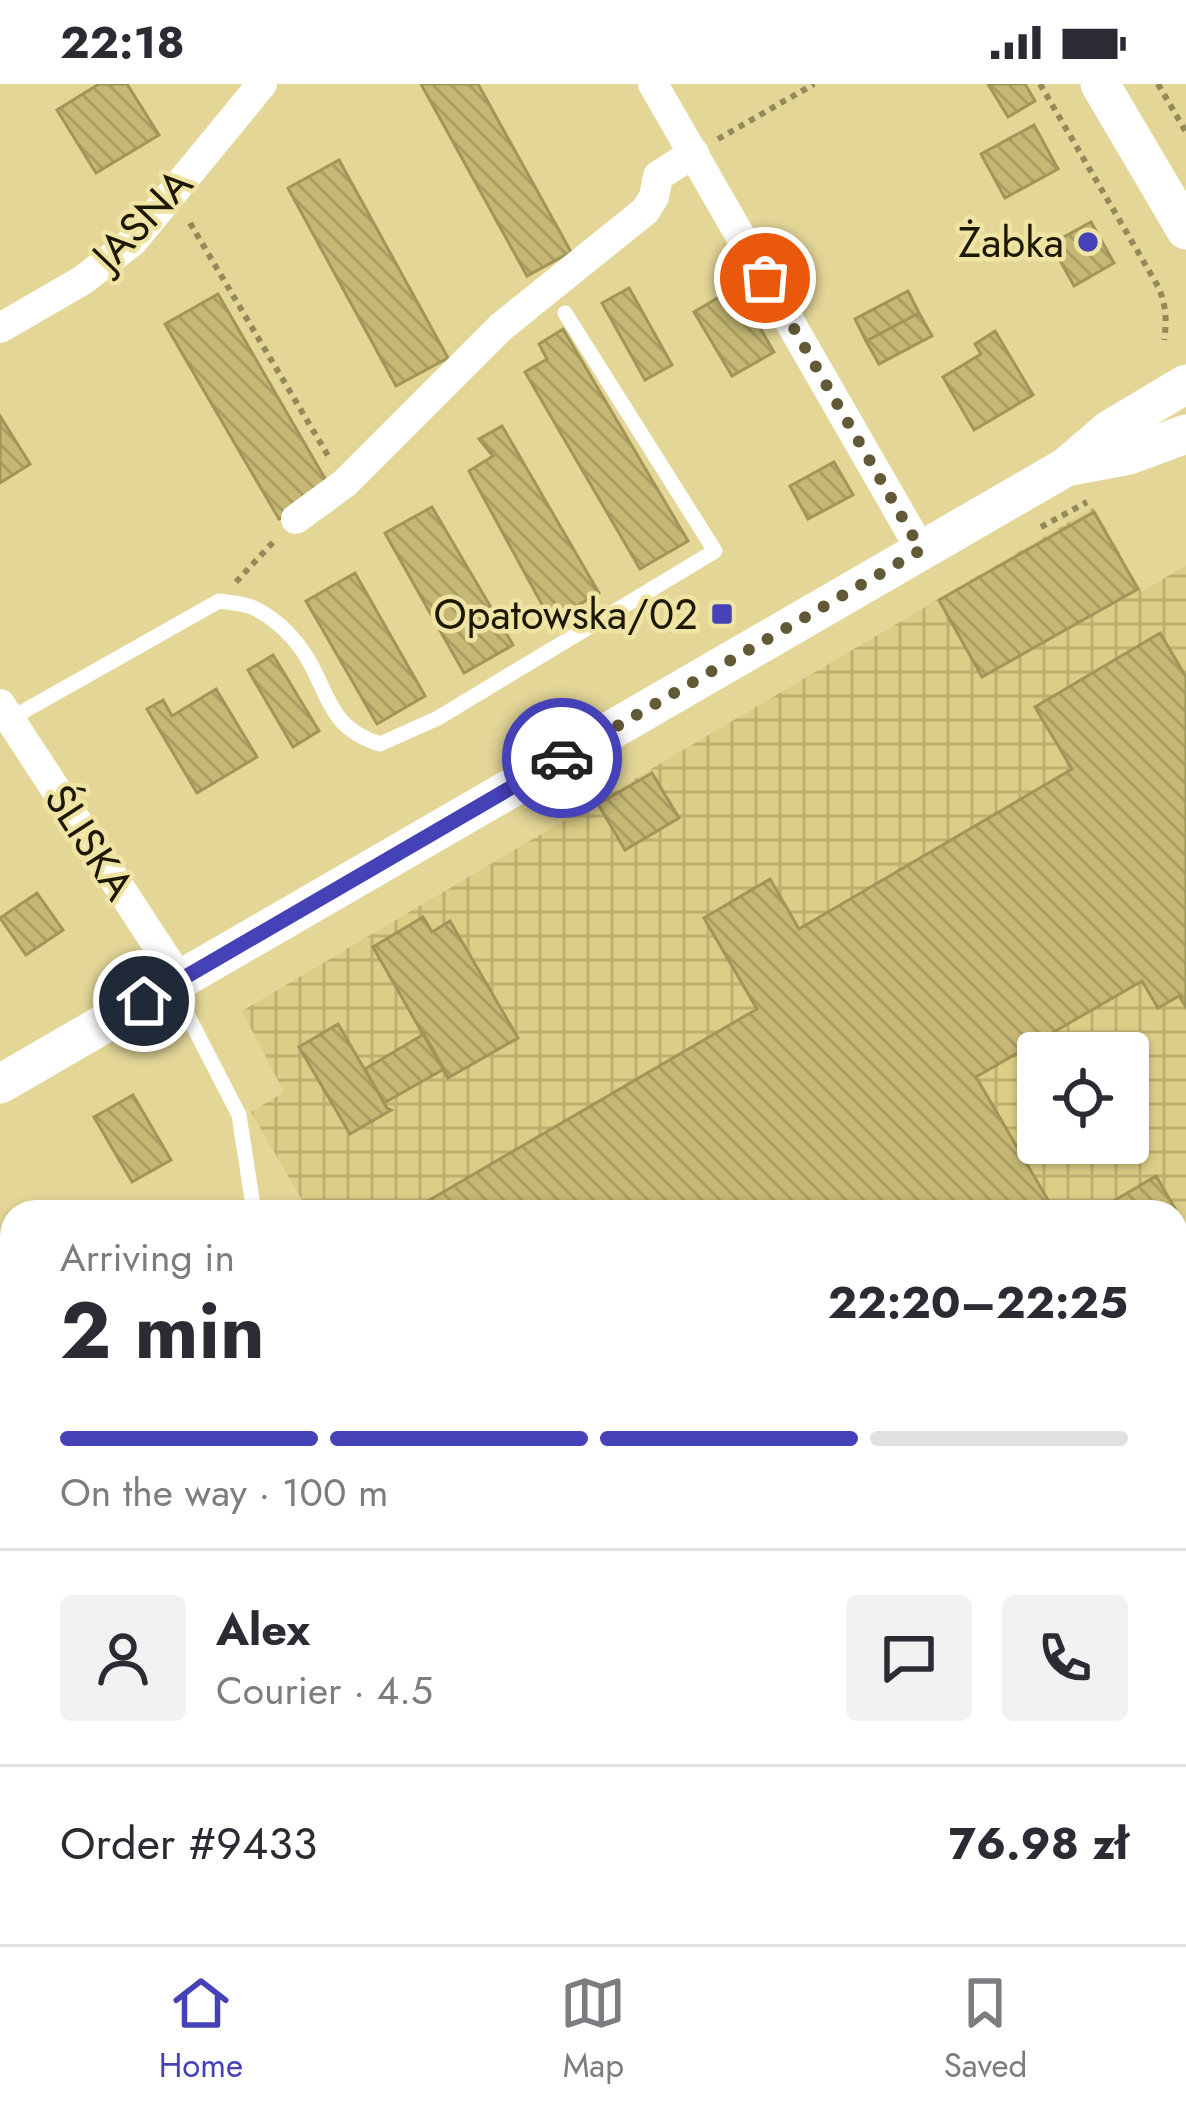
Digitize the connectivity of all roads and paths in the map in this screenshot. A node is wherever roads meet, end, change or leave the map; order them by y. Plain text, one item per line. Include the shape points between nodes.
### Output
1 (262, 84) edge
2 (653, 84) edge
3 (814, 84) edge
4 (1040, 84) edge
5 (1100, 84) edge
6 (1158, 84) edge
7 (1186, 132) edge
8 (694, 153) junction
9 (172, 193) junction
10 (1180, 207) edge
11 (565, 313) dead end
12 (0, 328) edge
13 (1164, 340) dead end
14 (1186, 384) edge
15 (1186, 434) edge
16 (1066, 467) junction
17 (344, 483) junction
18 (296, 519) joint
19 (921, 550) junction
20 (219, 601) junction
21 (5, 712) edge
22 (180, 980) junction
23 (0, 1084) edge
24 (252, 1200) edge

1 - 9 street, JASNA
2 - 8 street
3 - 8 path
4 - 13 path via 1159,288
5 - 10 street
6 - 7 path
8 - 17 street via 658,176 645,211 502,327
8 - 19 street
9 - 12 street, JASNA via 113,257
9 - 17 path
11 - 20 lane via 716,551 439,718 380,744 357,737 335,716 308,658 282,626 252,606
14 - 16 street
15 - 16 street
16 - 19 street
17 - 18 street
18 - 20 path
19 - 22 street
20 - 21 lane
21 - 22 street, ŚLISKA
22 - 23 street
22 - 24 lane via 188,1014 239,1114

